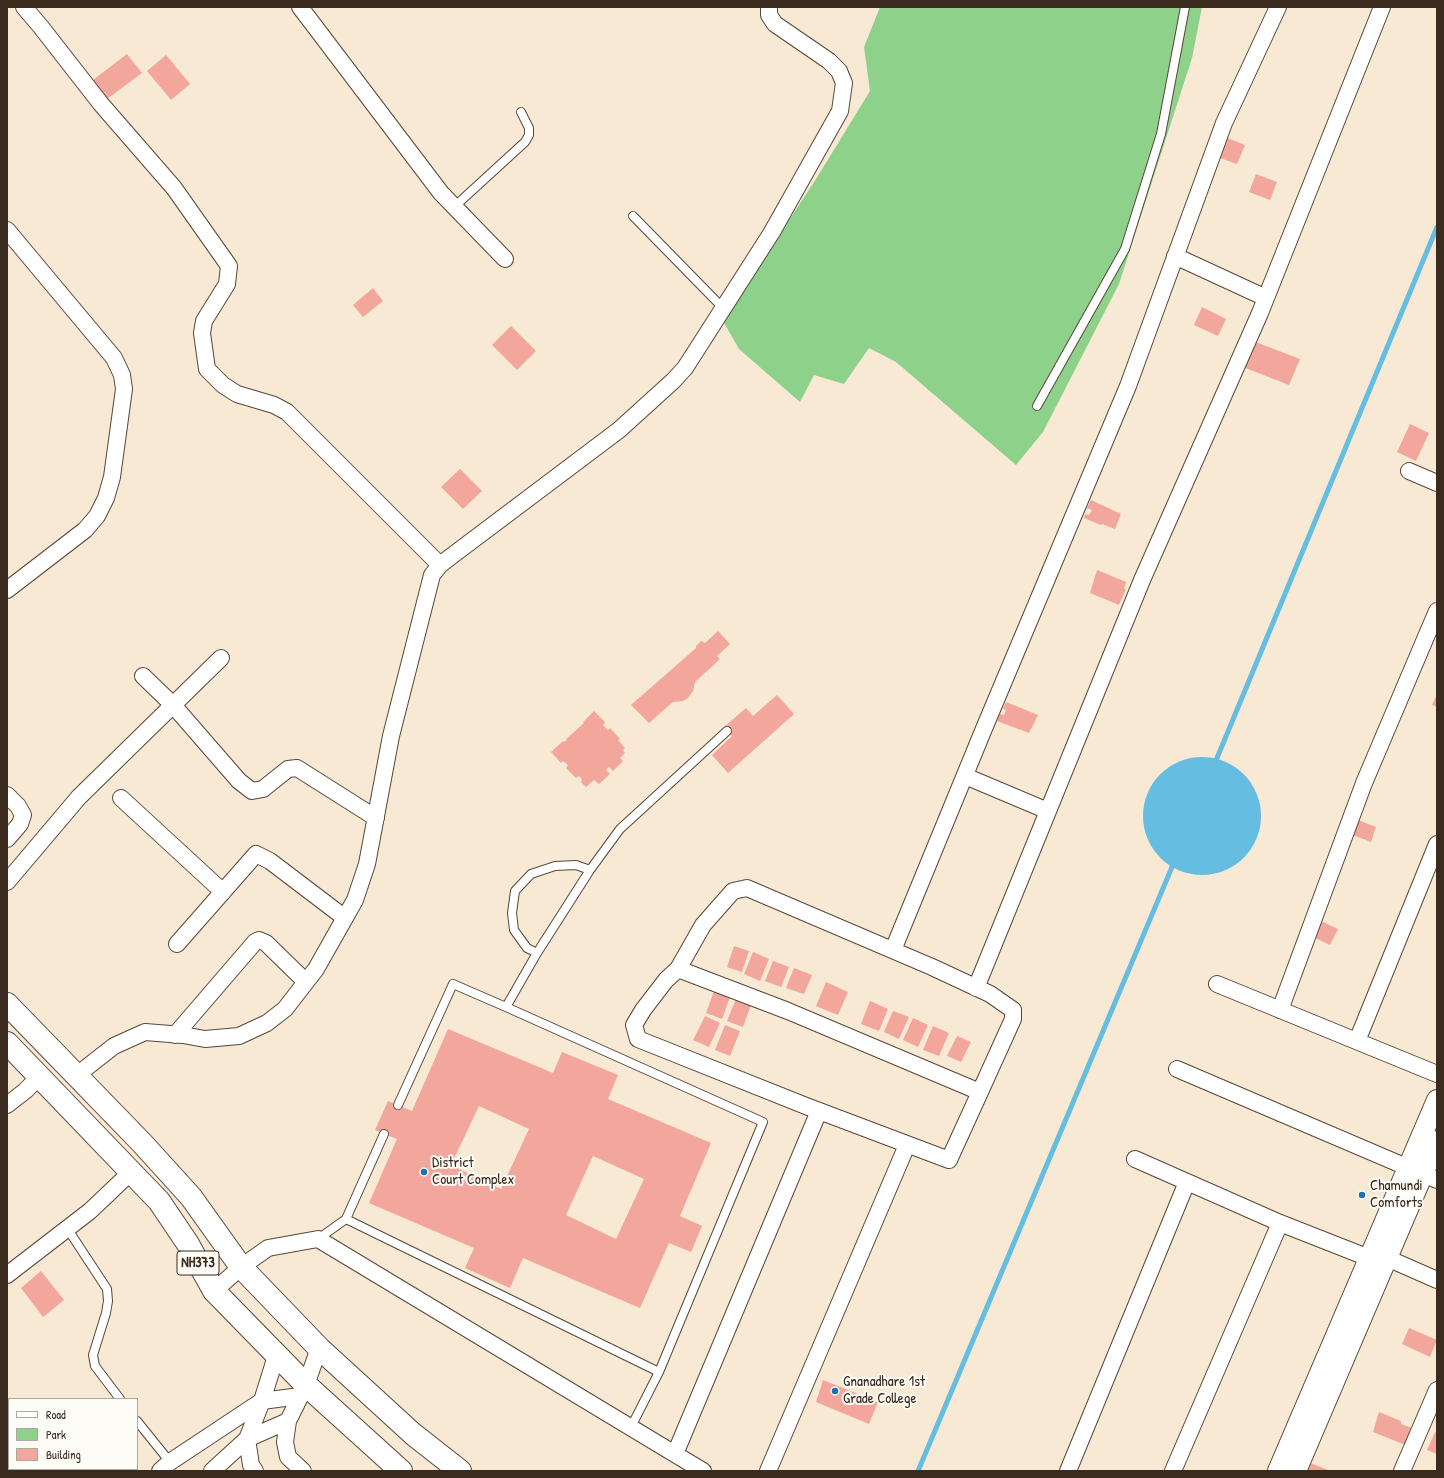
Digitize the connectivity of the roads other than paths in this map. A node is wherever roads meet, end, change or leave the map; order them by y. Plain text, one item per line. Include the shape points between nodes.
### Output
1 (24, 7) edge
2 (300, 7) edge
3 (769, 7) edge
4 (1185, 7) edge
5 (1278, 7) edge
6 (1382, 7) edge
7 (521, 112) dead end
8 (454, 207) junction
9 (633, 216) dead end
10 (7, 230) edge
11 (1175, 256) junction
12 (505, 259) dead end
13 (1266, 298) junction
14 (723, 308) junction
15 (1037, 406) dead end
16 (1408, 471) dead end
17 (1437, 483) edge
18 (440, 565) junction
19 (7, 590) edge
20 (1437, 611) edge
21 (221, 658) dead end
22 (143, 676) dead end
23 (173, 705) junction
24 (727, 731) dead end
25 (965, 776) junction
26 (7, 795) edge
27 (121, 798) dead end
28 (1048, 811) junction
29 (376, 818) junction
30 (7, 839) edge
31 (1437, 844) edge
32 (590, 870) junction
33 (7, 882) edge
34 (223, 892) junction
35 (345, 918) junction
36 (177, 944) dead end
37 (893, 950) junction
38 (537, 953) junction
39 (678, 969) junction
40 (306, 982) junction
41 (1217, 984) dead end
42 (976, 988) junction
43 (7, 1004) edge
44 (506, 1007) junction
45 (1280, 1010) junction
46 (175, 1035) junction
47 (1357, 1041) junction
48 (7, 1043) edge
49 (1177, 1069) dead end
50 (1437, 1074) edge
51 (77, 1075) junction
52 (40, 1076) junction
53 (980, 1092) junction
54 (57, 1093) junction
55 (1437, 1100) edge
56 (398, 1105) dead end
57 (7, 1106) edge
58 (819, 1111) junction
59 (384, 1134) dead end
60 (1437, 1141) edge
61 (907, 1145) junction
62 (1135, 1159) dead end
63 (131, 1172) junction
64 (1423, 1174) edge
65 (1187, 1182) junction
66 (346, 1219) junction
67 (1280, 1223) junction
68 (67, 1228) junction
69 (318, 1239) junction
70 (1378, 1258) junction
71 (241, 1267) junction
72 (7, 1274) edge
73 (1437, 1280) edge
74 (214, 1291) junction
75 (319, 1348) junction
76 (276, 1356) junction
77 (660, 1372) junction
78 (1437, 1390) edge
79 (303, 1391) junction
80 (119, 1398) edge
81 (262, 1400) junction
82 (288, 1421) junction
83 (138, 1423) edge
84 (631, 1427) junction
85 (247, 1439) junction
86 (675, 1454) junction
87 (165, 1467) edge
88 (212, 1471) edge
89 (254, 1471) edge
90 (303, 1471) edge
91 (401, 1471) edge
92 (460, 1471) edge
93 (703, 1471) edge
94 (768, 1471) edge
95 (1068, 1471) edge
96 (1173, 1471) edge
97 (1278, 1471) edge
98 (1296, 1471) edge
99 (1402, 1471) edge

1 - 18 street via 101,104 174,188 229,266 226,284 204,321 202,333 207,369 222,385 236,394 274,405 287,412
2 - 8 street
3 - 14 street via 769,15 775,24 829,61 839,71 844,83 840,111 776,226
4 - 15 lane via 1161,134 1125,249
5 - 11 street via 1224,123
6 - 13 street
7 - 8 lane via 529,128 525,142
8 - 12 street
9 - 14 lane
10 - 19 street via 114,358 122,375 124,389 112,477 97,516 85,530
11 - 13 street
11 - 25 street via 1128,386
13 - 28 street via 1142,580
14 - 18 street via 674,381 619,430
16 - 17 street
18 - 29 street via 432,575 428,587 391,736
20 - 45 street via 1364,783
21 - 23 street
22 - 23 street
23 - 29 street via 239,781 252,791 263,789 288,769 297,768
23 - 33 street via 79,797
24 - 32 lane via 620,829
25 - 28 street
25 - 37 street
26 - 30 street via 23,815 20,824
27 - 34 street
28 - 42 street
29 - 35 street via 368,864 355,900
31 - 47 street
32 - 38 lane
32 - 38 lane via 576,865 555,866 531,874 515,891 512,913 514,930 527,948
34 - 35 street via 256,854 270,861
34 - 36 street
35 - 40 street
37 - 39 street via 747,888 733,891 703,925
37 - 42 street
38 - 44 lane
39 - 53 street via 788,1011
39 - 58 street via 666,980 634,1025 638,1039
40 - 46 street via 285,1010 267,1023 239,1036 205,1039
40 - 46 street via 259,940
41 - 45 street
42 - 53 street via 1013,1010 1013,1019
43 - 51 highway, NH373
44 - 56 lane via 453,984
44 - 77 lane via 763,1122
45 - 47 street
46 - 51 street via 145,1032 114,1046
47 - 50 street
48 - 52 highway, NH373
49 - 64 street
51 - 54 highway
51 - 71 highway, NH373 via 191,1198
52 - 54 highway, NH373
52 - 57 street
53 - 61 street via 949,1160
54 - 63 highway, NH373
55 - 64 street
58 - 61 street
58 - 86 street
59 - 66 lane
60 - 64 street
61 - 94 street
62 - 65 street
63 - 68 street via 90,1211
63 - 74 highway, NH373 via 159,1201 188,1244
64 - 70 street
65 - 67 street
65 - 95 street
66 - 69 lane
66 - 77 lane
67 - 70 street
67 - 96 street
68 - 72 street
68 - 80 lane via 107,1289 106,1313 92,1355 95,1366
69 - 71 street via 268,1248
69 - 84 street
70 - 73 street
70 - 97 street
70 - 98 street
71 - 74 street
71 - 75 highway, NH373
74 - 76 highway, NH373
75 - 79 street
75 - 92 highway, NH373 via 414,1434
76 - 79 highway, NH373
76 - 81 street
77 - 84 lane
78 - 99 street
79 - 81 street
79 - 82 street
79 - 91 highway, NH373
81 - 85 street
81 - 87 street
82 - 85 street
82 - 90 street via 285,1442 288,1457
83 - 87 lane
84 - 86 street
85 - 88 street
85 - 89 street
86 - 93 street

